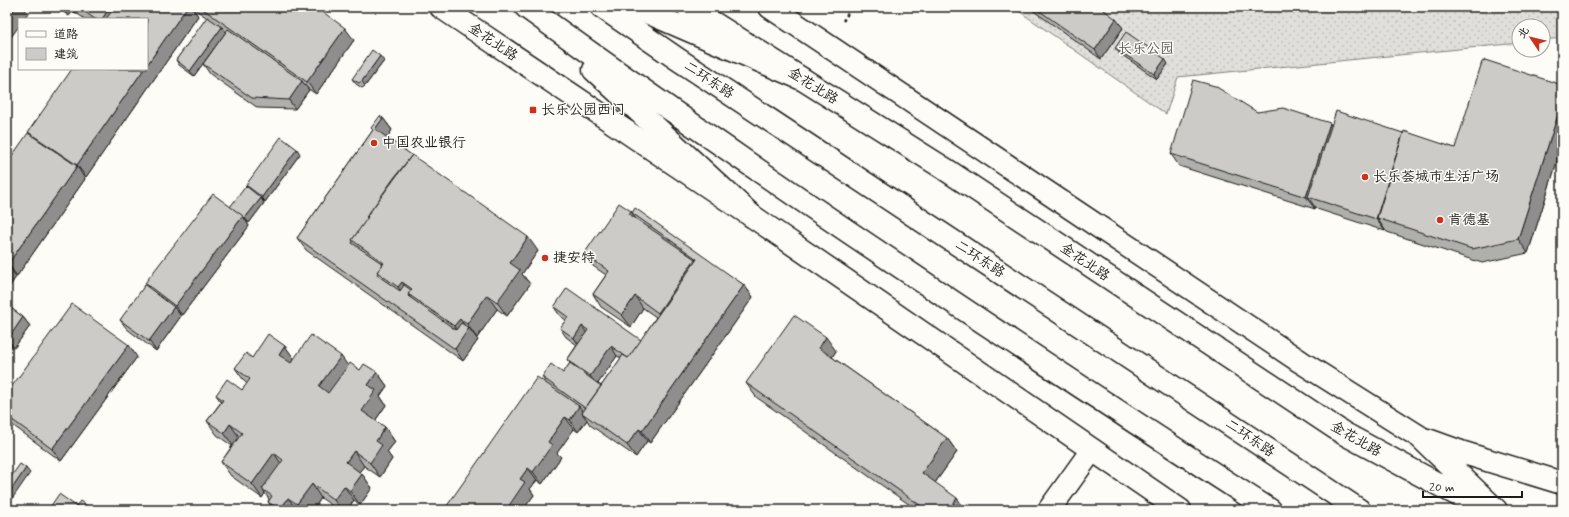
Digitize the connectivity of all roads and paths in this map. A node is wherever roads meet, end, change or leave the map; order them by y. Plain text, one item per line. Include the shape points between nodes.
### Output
1 (441, 7) edge
2 (526, 7) edge
3 (602, 7) edge
4 (635, 7) edge
5 (688, 7) edge
6 (770, 7) edge
7 (802, 79) junction
8 (752, 216) junction
9 (1420, 437) junction
10 (1092, 450) junction
11 (1562, 483) edge
12 (1049, 510) edge
13 (1180, 510) edge
14 (1270, 510) edge
15 (1359, 510) edge
16 (1486, 510) edge
17 (1496, 510) edge

1 - 8 main road, 金花北路
2 - 8 main road
2 - 14 main road via 664,106 1106,404
3 - 15 main road, 二环东路
4 - 7 main road
5 - 7 main road, 金花北路
6 - 9 main road via 1301,362
7 - 16 main road, 金花北路 via 945,169 1343,433
8 - 10 main road, 金花北路
9 - 11 main road
9 - 17 main road
10 - 12 main road
10 - 13 main road, 金花北路

